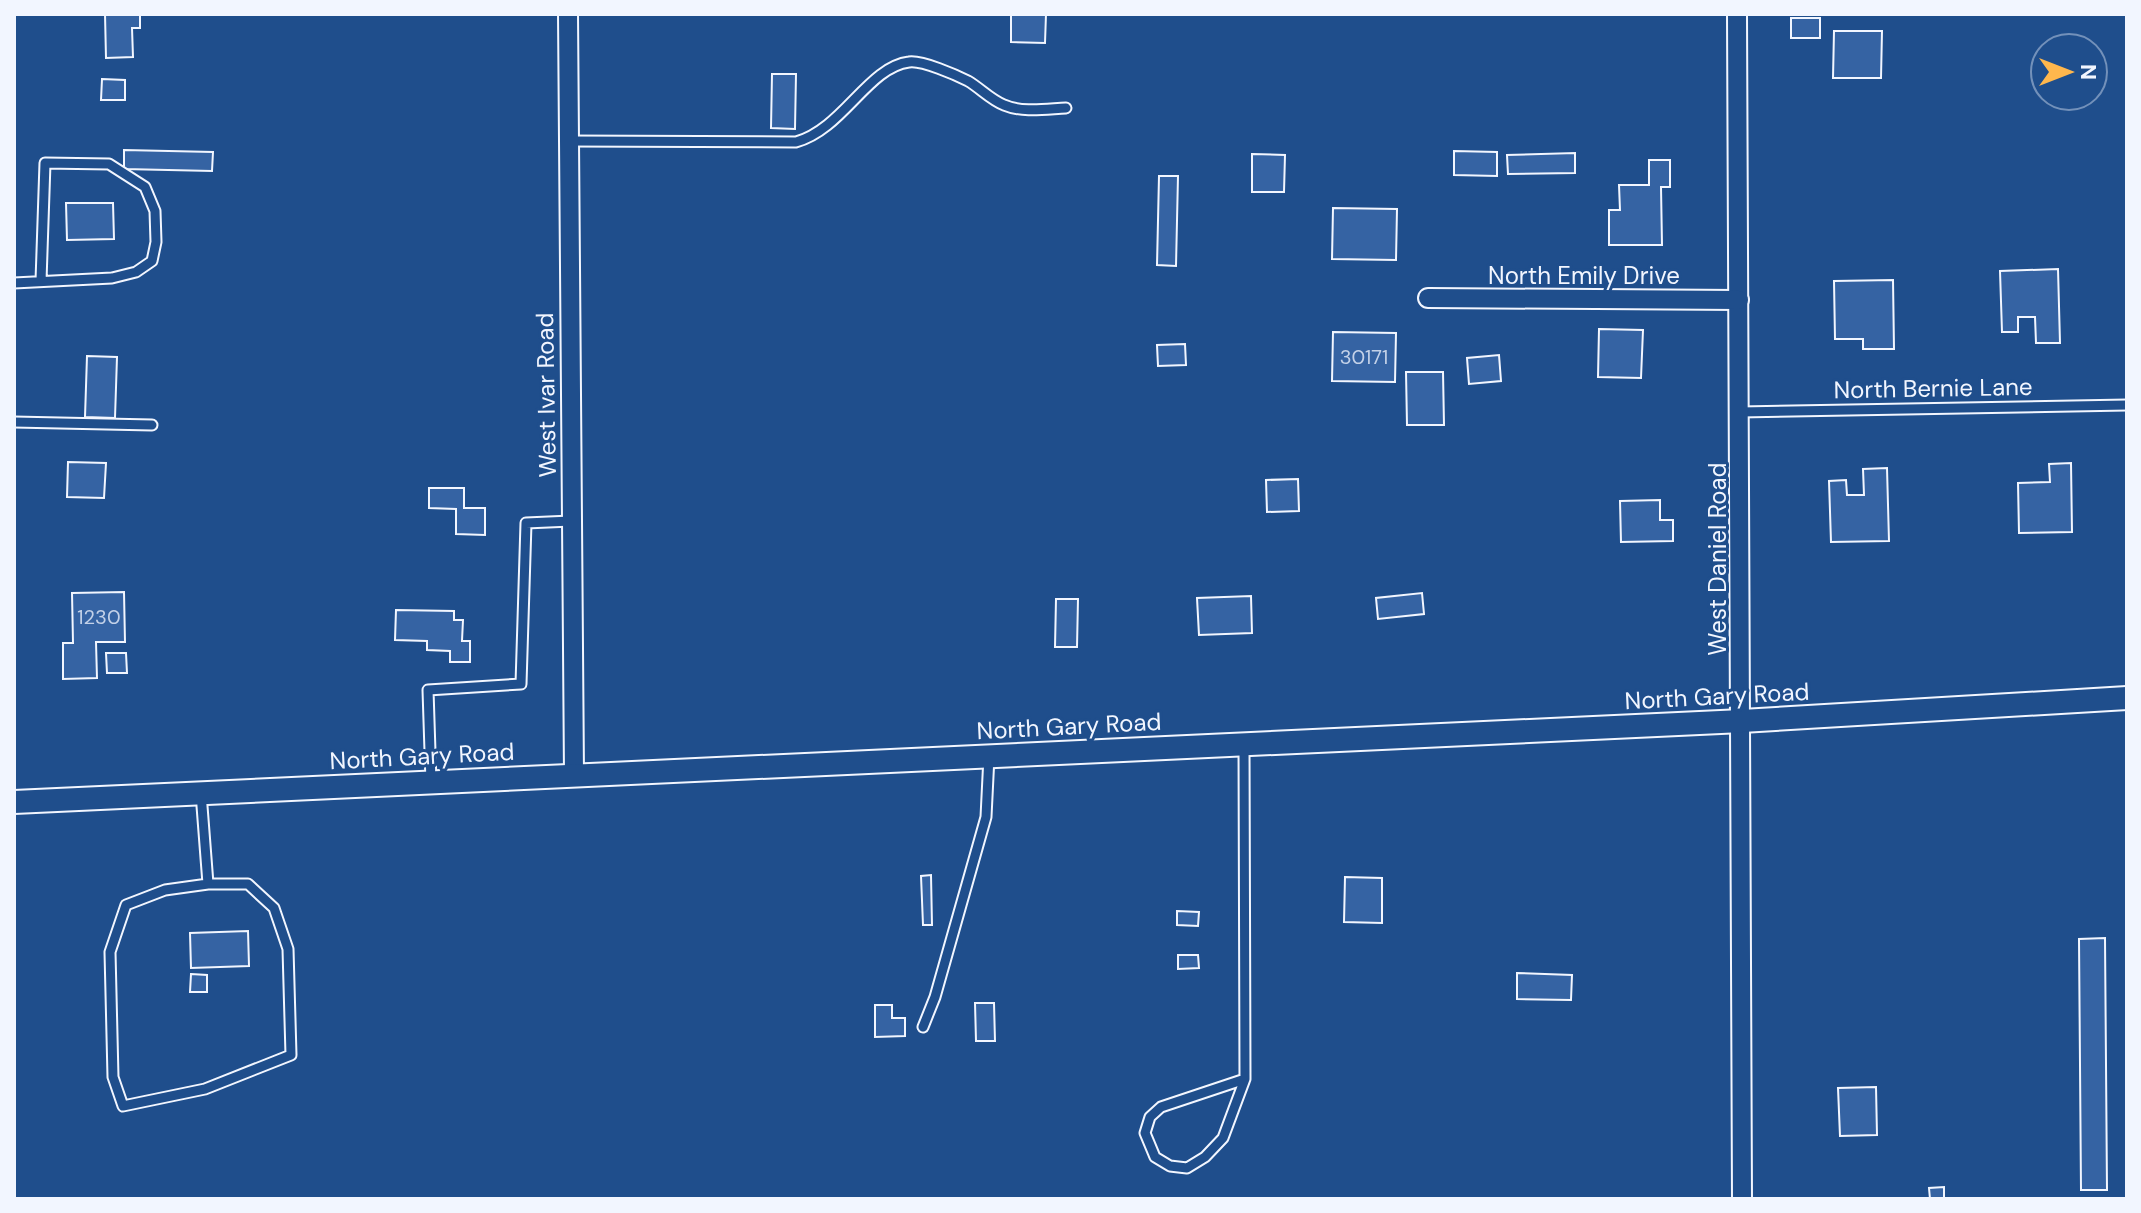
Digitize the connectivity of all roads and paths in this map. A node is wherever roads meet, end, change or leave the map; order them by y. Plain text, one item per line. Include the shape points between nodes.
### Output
1 (568, 14) edge
2 (1737, 14) edge
3 (1066, 108) dead end
4 (568, 141) junction
5 (41, 281) junction
6 (14, 283) edge
7 (1428, 298) dead end
8 (1739, 300) junction
9 (2127, 405) edge
10 (1740, 412) junction
11 (14, 422) edge
12 (152, 425) dead end
13 (571, 521) junction
14 (2127, 698) edge
15 (1742, 721) junction
16 (1244, 744) junction
17 (989, 756) junction
18 (574, 775) junction
19 (431, 782) junction
20 (201, 793) junction
21 (14, 802) edge
22 (208, 884) junction
23 (923, 1027) dead end
24 (1245, 1079) junction
25 (1742, 1199) edge

1 - 4 street, West Ivar Road
2 - 8 street, West Daniel Road
3 - 4 lane via 1004,105 967,81 913,61 889,67 834,121 796,142
4 - 13 street, West Ivar Road
5 - 5 lane via 45,163 109,164 145,187 155,211 152,261 112,278
5 - 6 lane
7 - 8 street, North Emily Drive
8 - 10 street, West Daniel Road
9 - 10 lane, North Bernie Lane
10 - 15 street, West Daniel Road
11 - 12 lane
13 - 18 street, West Ivar Road
13 - 19 lane via 526,523 521,684 428,690
14 - 15 street, North Gary Road
15 - 16 street, North Gary Road
15 - 25 street, West Daniel Road
16 - 17 street, North Gary Road
16 - 24 lane
17 - 18 street, North Gary Road
17 - 23 lane via 986,817
18 - 19 street, North Gary Road
19 - 20 street, North Gary Road
20 - 21 street, North Gary Road
20 - 22 lane
22 - 22 lane via 165,890 126,905 110,952 113,1077 123,1106 205,1089 291,1055 288,949 274,908 248,884
24 - 24 lane via 1223,1138 1205,1157 1187,1168 1155,1157 1145,1133 1150,1117 1161,1107

